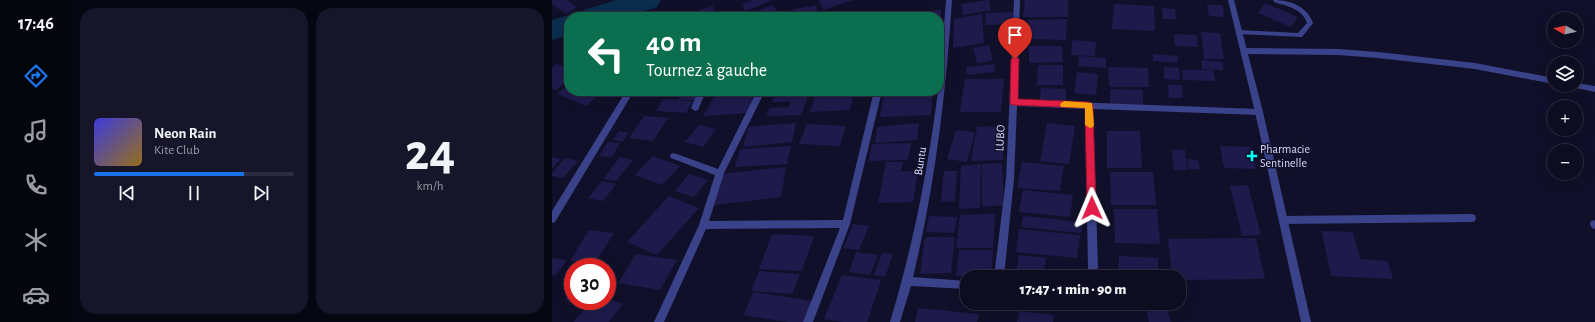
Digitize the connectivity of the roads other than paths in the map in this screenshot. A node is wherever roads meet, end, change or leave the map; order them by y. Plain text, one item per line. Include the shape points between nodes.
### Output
1 (949, 0) edge
2 (1017, 0) edge
3 (1231, 0) edge
4 (1276, 0) edge
5 (1239, 32) junction
6 (1245, 51) junction
7 (944, 77) edge
8 (1547, 80) edge
9 (1583, 87) edge
10 (1595, 89) edge
11 (627, 96) edge
12 (700, 96) edge
13 (758, 96) edge
14 (877, 96) edge
15 (941, 96) edge
16 (1014, 102) junction
17 (1089, 105) junction
18 (695, 108) dead end
19 (1259, 112) junction
20 (674, 156) dead end
21 (720, 174) junction
22 (1472, 218) dead end
23 (552, 219) edge
24 (1283, 220) junction
25 (846, 224) junction
26 (703, 225) junction
27 (1001, 270) edge
28 (1092, 270) edge
29 (908, 281) junction
30 (960, 285) edge
31 (659, 322) edge
32 (808, 322) edge
33 (895, 322) edge
34 (1306, 322) edge

1 - 7 street, Buntu
2 - 16 street, LUBO
3 - 5 street
4 - 5 street via 1307,14 1310,23 1300,35
5 - 6 street
6 - 8 street via 1378,55 1475,66
6 - 19 street
9 - 10 street
11 - 23 street
12 - 18 street
13 - 21 street
14 - 25 street
15 - 29 street, Buntu via 931,171
16 - 17 street
16 - 27 street, LUBO via 1010,179
17 - 19 street
17 - 28 street
19 - 24 street
20 - 21 street
21 - 26 street
22 - 24 street
24 - 34 street
25 - 26 street
25 - 32 street
26 - 31 street
29 - 30 street
29 - 33 street, Buntu

